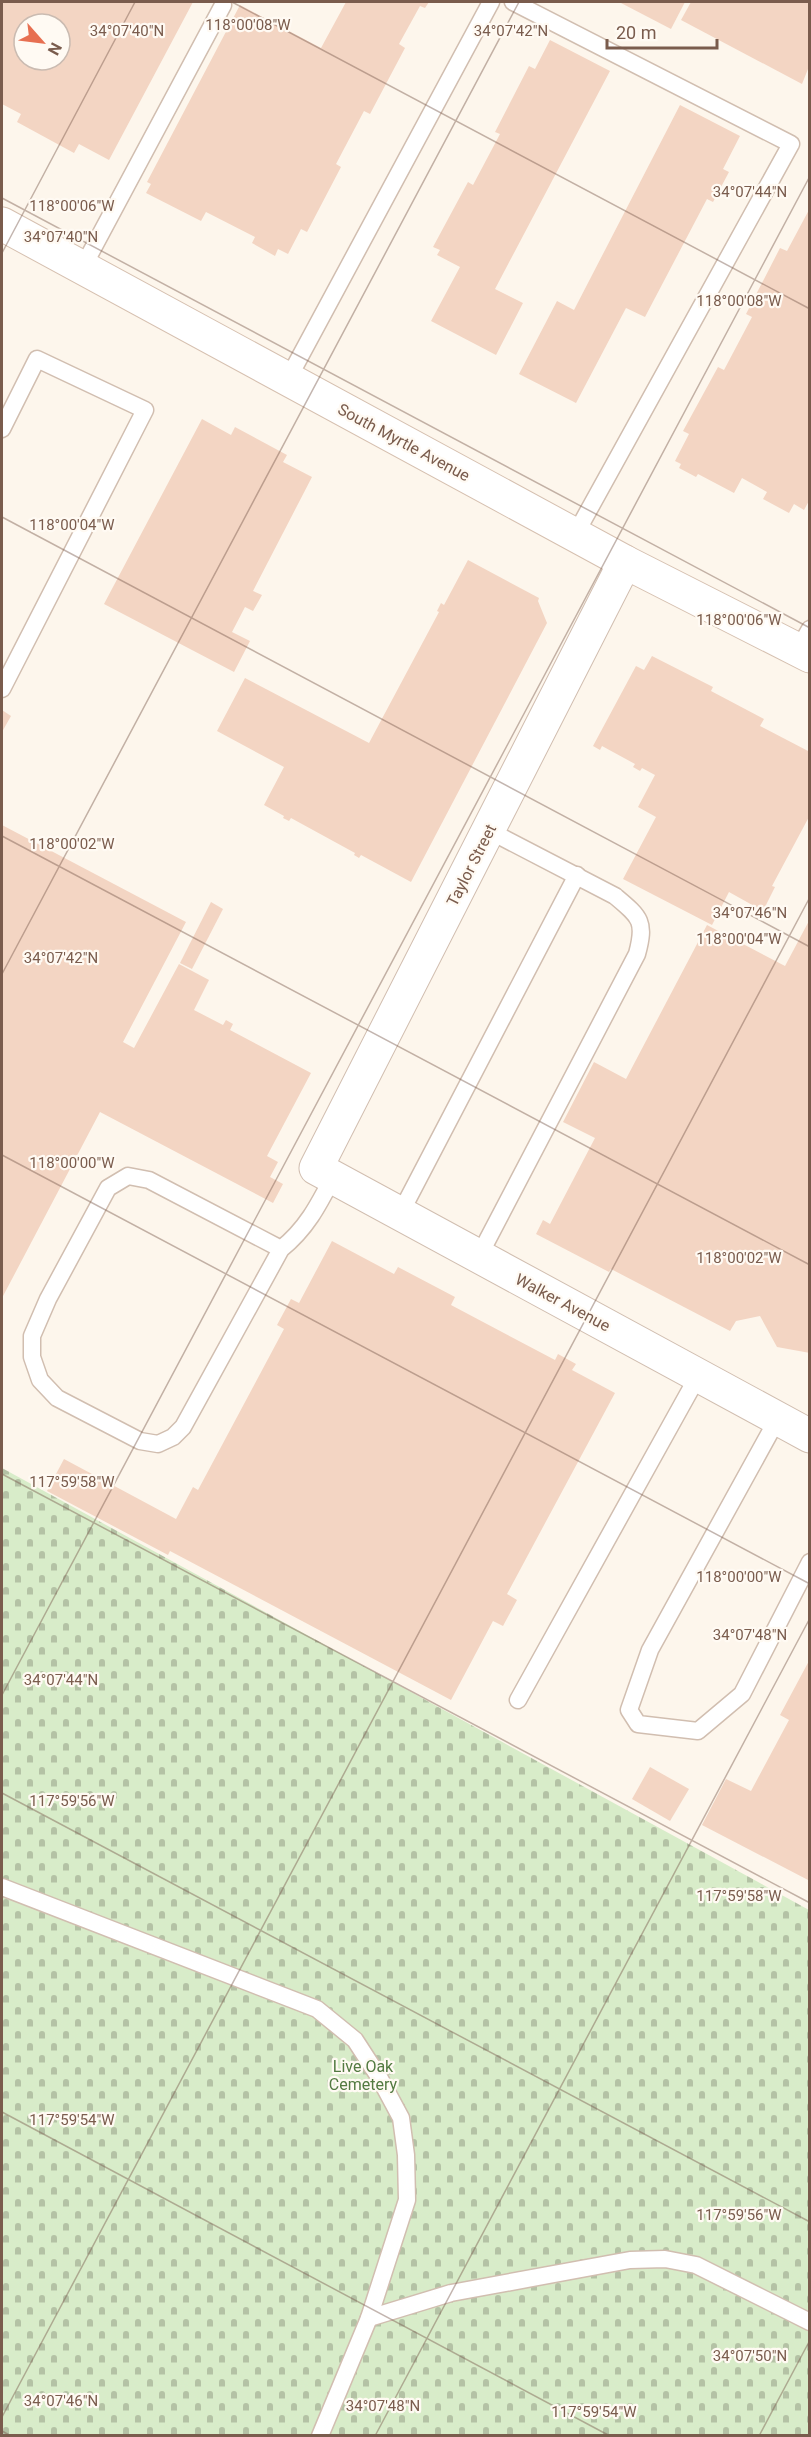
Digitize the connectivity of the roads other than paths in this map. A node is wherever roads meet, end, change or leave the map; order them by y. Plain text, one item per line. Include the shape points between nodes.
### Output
1 (491, 2) edge
2 (513, 2) edge
3 (223, 4) dead end
4 (2, 224) edge
5 (83, 267) junction
6 (288, 379) junction
7 (2, 429) edge
8 (575, 535) junction
9 (626, 562) junction
10 (806, 645) edge
11 (2, 689) edge
12 (488, 830) junction
13 (577, 875) junction
14 (324, 1173) junction
15 (400, 1214) junction
16 (281, 1249) junction
17 (479, 1256) junction
18 (698, 1376) junction
19 (778, 1418) junction
20 (810, 1436) edge
21 (810, 1562) edge
22 (518, 1700) dead end
23 (2, 1887) edge
24 (369, 2318) junction
25 (810, 2322) edge
26 (320, 2436) edge

1 - 6 lane
2 - 8 lane via 791,144
3 - 5 lane
4 - 5 street, South Myrtle Avenue
5 - 6 street, South Myrtle Avenue
6 - 8 street, South Myrtle Avenue
7 - 11 lane via 38,359 145,410
8 - 9 street, South Myrtle Avenue
9 - 10 street, South Myrtle Avenue
9 - 12 street, Taylor Street
12 - 13 lane
12 - 14 street, Taylor Street
13 - 15 lane
13 - 17 lane via 631,909 643,933 637,954
14 - 15 street, Walker Avenue
14 - 16 lane via 312,1217
15 - 17 street, Walker Avenue
16 - 16 lane via 149,1180 128,1176 108,1188 32,1336 32,1357 40,1380 57,1398 140,1441 158,1444 173,1437 183,1426
17 - 18 street, Walker Avenue
18 - 19 street, Walker Avenue
18 - 22 lane
19 - 20 street, Walker Avenue
19 - 21 lane via 650,1650 629,1710 638,1724 698,1731 742,1695
23 - 24 lane via 317,2009 355,2040 401,2118 406,2155 406,2200
24 - 25 lane via 451,2293 630,2260 665,2259 696,2265
24 - 26 lane

